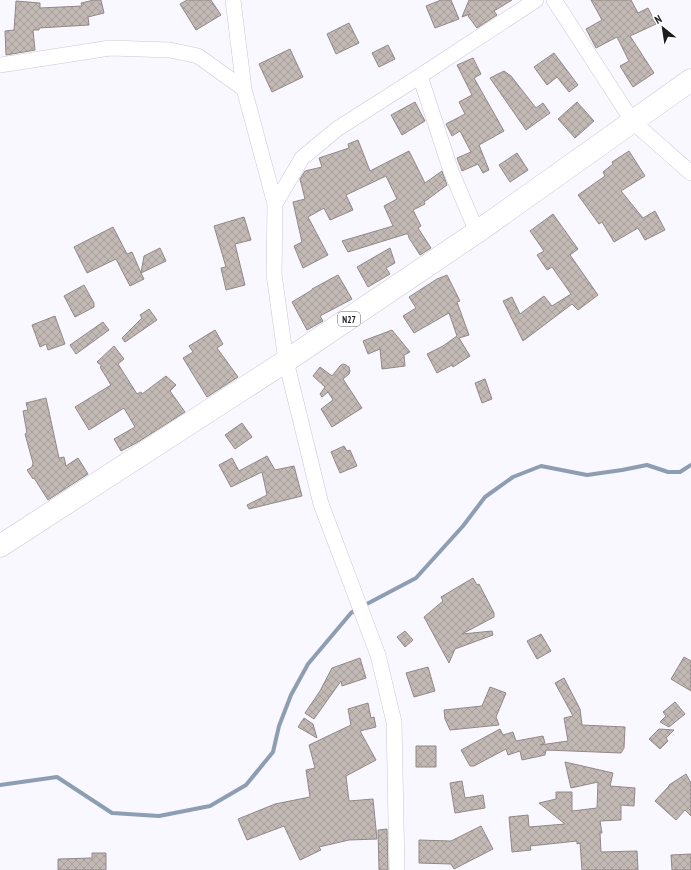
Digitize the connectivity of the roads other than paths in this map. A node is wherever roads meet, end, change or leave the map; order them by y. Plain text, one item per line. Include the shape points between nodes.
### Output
1 (233, 0) edge
2 (536, 0) edge
3 (554, 0) edge
4 (0, 65) edge
5 (420, 76) junction
6 (691, 80) edge
7 (244, 90) junction
8 (633, 122) junction
9 (691, 173) edge
10 (275, 204) junction
11 (477, 232) junction
12 (286, 361) junction
13 (0, 546) edge
14 (397, 870) edge

1 - 7 street
2 - 5 street
3 - 8 street
4 - 7 street via 110,48 170,50 198,56
5 - 10 street via 337,129 302,158
5 - 11 street via 452,171
6 - 8 main road, N27
7 - 10 street
8 - 9 street
8 - 11 main road, N27
10 - 12 street via 274,274
11 - 12 main road, N27
12 - 13 main road, N27
12 - 14 street via 321,504 378,655 394,722

